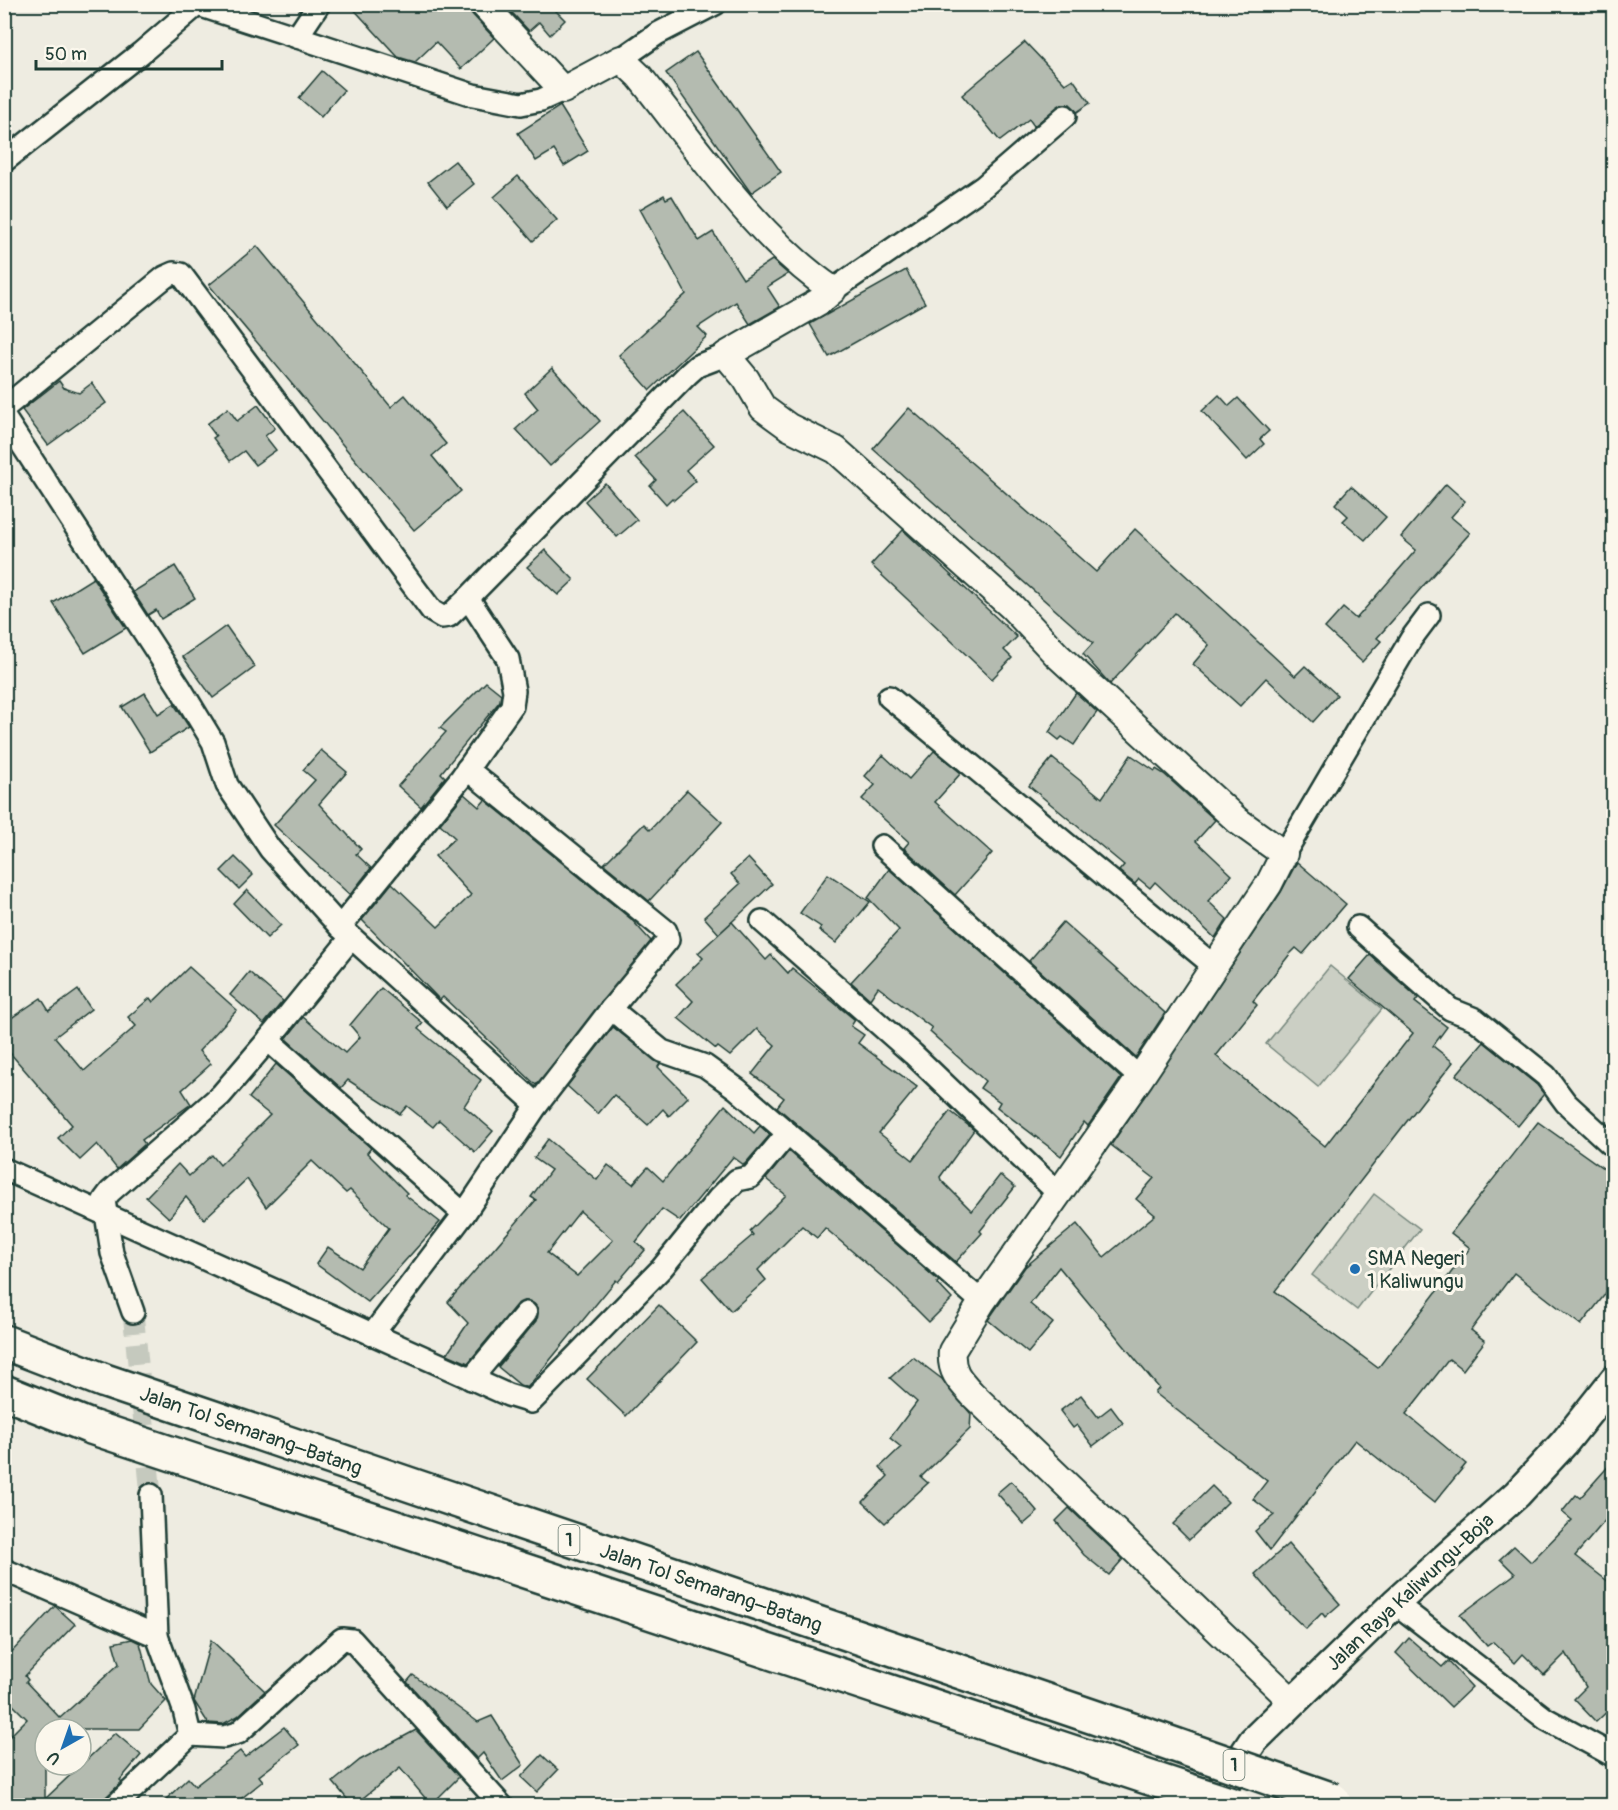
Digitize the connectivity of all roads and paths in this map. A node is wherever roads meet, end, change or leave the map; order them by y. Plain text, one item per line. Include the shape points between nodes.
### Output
1 (319, 4) edge
2 (483, 4) edge
3 (715, 4) edge
4 (196, 5) edge
5 (297, 37) junction
6 (621, 59) junction
7 (563, 90) junction
8 (1065, 116) dead end
9 (4, 161) edge
10 (834, 290) junction
11 (726, 355) junction
12 (4, 408) edge
13 (4, 417) edge
14 (468, 598) junction
15 (1429, 615) dead end
16 (889, 697) dead end
17 (467, 769) junction
18 (882, 846) dead end
19 (1284, 854) junction
20 (762, 921) dead end
21 (1358, 927) dead end
22 (346, 932) junction
23 (1214, 966) junction
24 (611, 1009) junction
25 (268, 1040) junction
26 (1140, 1078) junction
27 (537, 1105) junction
28 (788, 1133) junction
29 (1614, 1148) edge
30 (4, 1169) edge
31 (1059, 1194) junction
32 (464, 1214) junction
33 (105, 1216) junction
34 (982, 1302) junction
35 (133, 1312) tunnel mouth
36 (526, 1312) dead end
37 (372, 1335) junction
38 (4, 1342) edge
39 (471, 1378) junction
40 (1614, 1380) edge
41 (4, 1392) edge
42 (151, 1495) tunnel mouth
43 (4, 1570) edge
44 (1395, 1603) junction
45 (157, 1636) junction
46 (1292, 1701) junction
47 (189, 1735) junction
48 (1614, 1756) edge
49 (1342, 1803) edge
50 (115, 1806) edge
51 (502, 1806) edge
52 (1210, 1806) edge
53 (1235, 1806) edge

1 - 5 street
2 - 7 street
3 - 6 street via 657,34
4 - 5 street
4 - 9 street
5 - 7 street via 473,95 521,104
6 - 7 street
6 - 10 street via 767,233 815,278
8 - 10 street via 983,187
10 - 11 street
11 - 14 street via 697,366 688,374
11 - 19 street via 768,413 836,450 1012,607 1050,648 1238,821
12 - 14 street via 165,277 180,274 432,611 442,617 449,615
13 - 22 street via 213,742 227,785 270,849
14 - 17 street via 508,659 514,691 512,705
15 - 19 street
16 - 23 street
17 - 22 street
17 - 24 street via 666,931 668,940
18 - 26 street
19 - 23 street via 1269,884
20 - 31 street via 913,1054
21 - 29 street via 1450,1009 1475,1018 1546,1076 1566,1103
22 - 25 street
22 - 27 street
23 - 26 street
24 - 27 street
24 - 28 street via 663,1051 719,1075
25 - 32 street
25 - 33 street via 214,1102 110,1192 104,1200
26 - 31 street
27 - 32 street
28 - 34 street
28 - 39 street via 751,1177 737,1180 718,1199 662,1268 534,1400 525,1402
30 - 33 street
31 - 34 street
32 - 37 street
33 - 35 street via 112,1252
33 - 37 street
34 - 46 street via 952,1350 952,1367 960,1381
36 - 39 street
37 - 39 street
38 - 49 highway, Jalan Tol Semarang–Batang / 1, bridge via 128,1389
40 - 44 main road, Jalan Raya Kaliwungu-Boja via 1517,1494
41 - 53 highway, 1, bridge via 91,1427
42 - 45 street
43 - 45 street
44 - 46 main road, Jalan Raya Kaliwungu-Boja
44 - 48 street via 1546,1719
45 - 47 street
46 - 52 main road, Jalan Raya Kaliwungu-Boja via 1253,1741
47 - 50 street
47 - 51 street via 224,1737 238,1733 342,1639 352,1640

